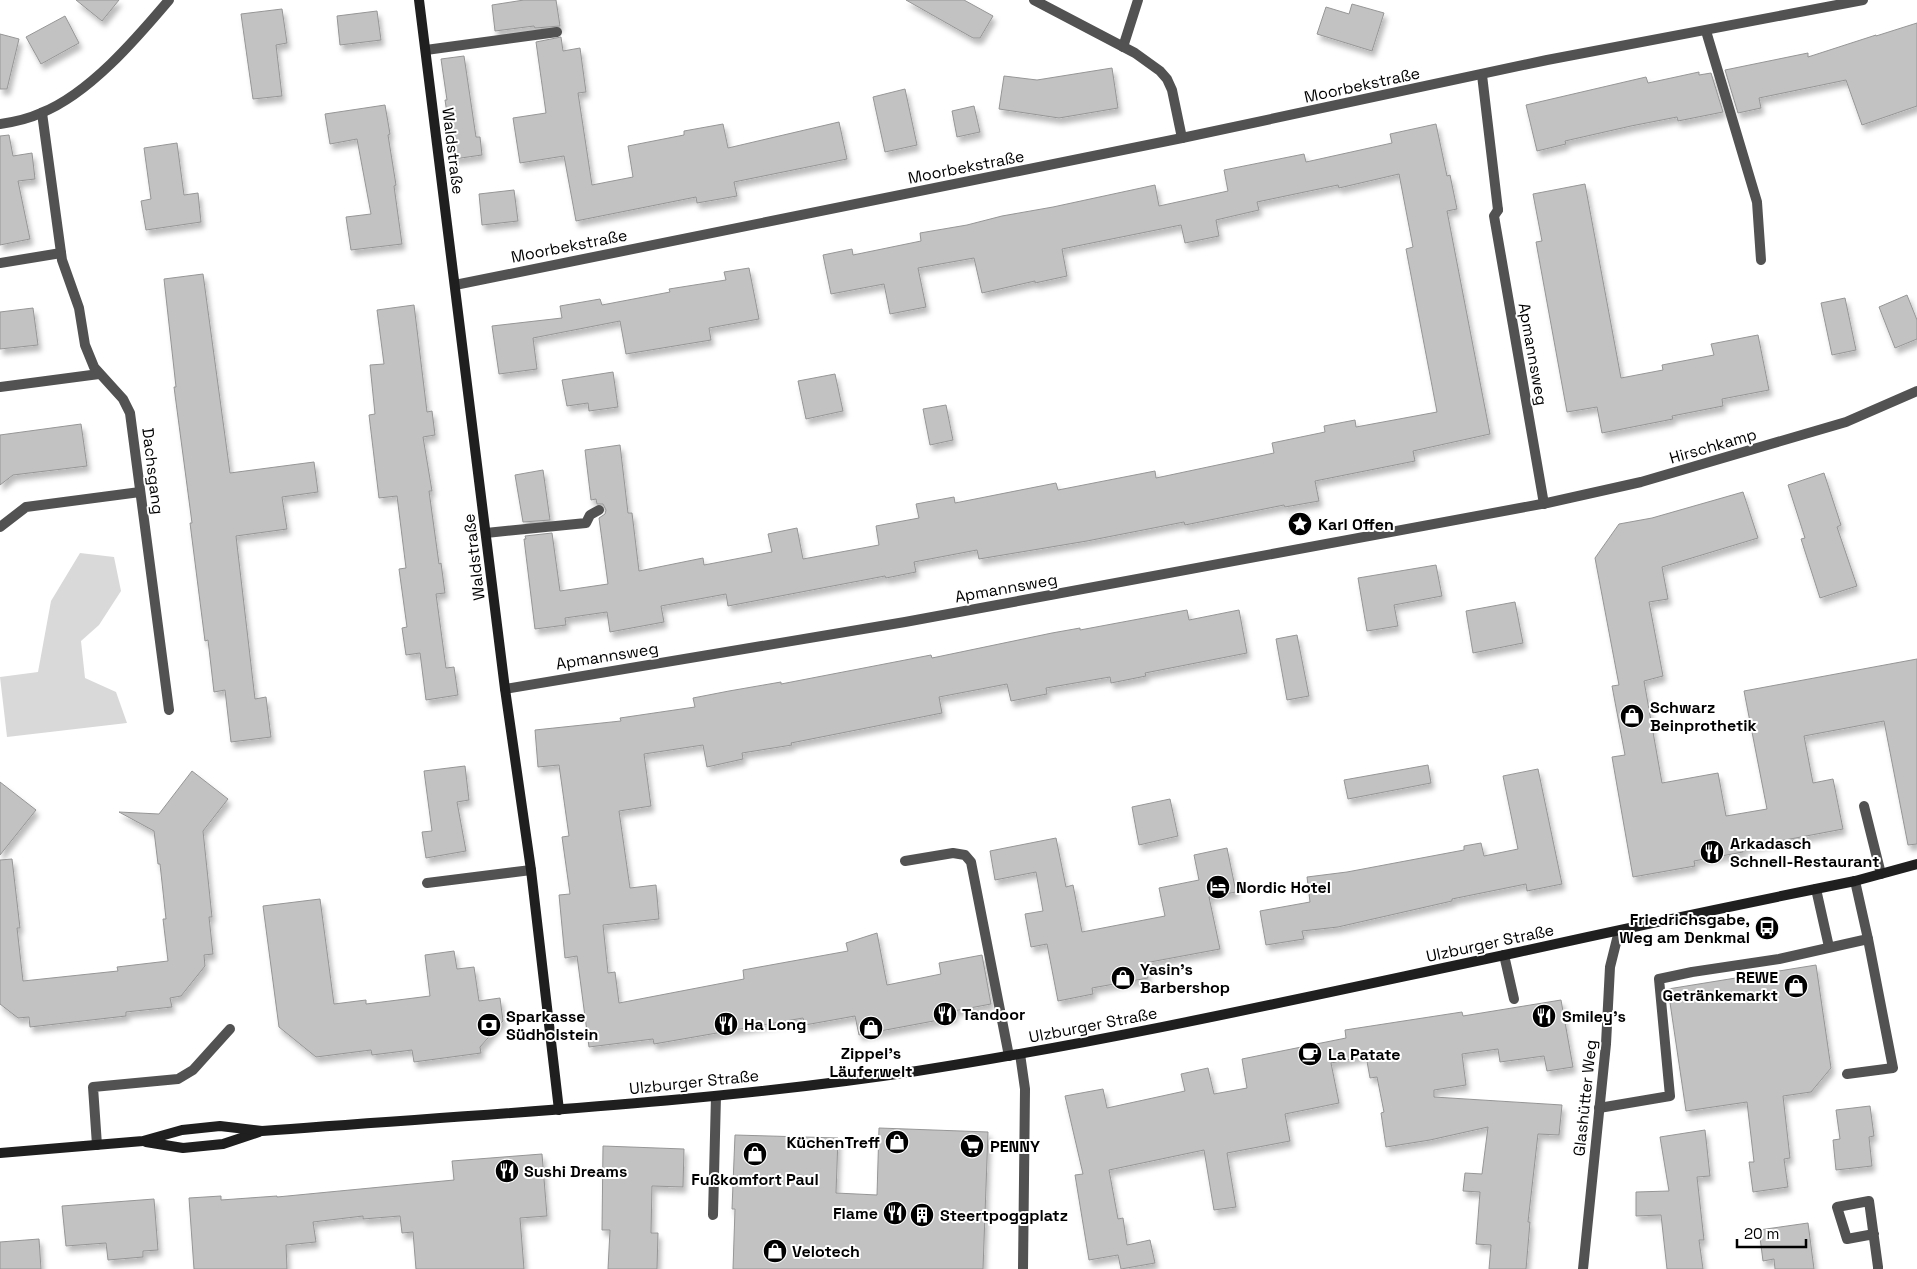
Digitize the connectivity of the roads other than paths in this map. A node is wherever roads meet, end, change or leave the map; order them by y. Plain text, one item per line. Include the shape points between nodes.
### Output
1 (169, 0) edge
2 (419, 0) edge
3 (1034, 0) edge
4 (1138, 0) edge
5 (1863, 0) edge
6 (1706, 31) junction
7 (557, 32) dead end
8 (1122, 47) junction
9 (426, 50) junction
10 (1482, 75) junction
11 (42, 113) junction
12 (0, 124) edge
13 (1182, 138) junction
14 (61, 253) junction
15 (1762, 260) dead end
16 (0, 263) edge
17 (455, 285) junction
18 (99, 374) junction
19 (0, 387) edge
20 (1917, 391) edge
21 (140, 492) junction
22 (1544, 504) junction
23 (598, 510) dead end
24 (1511, 510) joint
25 (0, 527) edge
26 (486, 533) junction
27 (505, 689) junction
28 (169, 710) dead end
29 (1864, 806) dead end
30 (905, 861) dead end
31 (1917, 864) edge
32 (531, 870) junction
33 (1881, 874) junction
34 (1855, 881) junction
35 (427, 883) dead end
36 (1816, 889) junction
37 (1619, 931) junction
38 (1868, 939) junction
39 (1829, 947) junction
40 (1504, 955) junction
41 (1514, 999) dead end
42 (230, 1029) dead end
43 (1020, 1054) junction
44 (1009, 1056) junction
45 (1847, 1074) dead end
46 (716, 1096) junction
47 (1599, 1108) junction
48 (558, 1110) junction
49 (262, 1131) junction
50 (143, 1141) junction
51 (97, 1145) junction
52 (0, 1153) edge
53 (713, 1215) dead end
54 (1874, 1234) junction
55 (1023, 1269) edge
56 (1583, 1269) edge
57 (1878, 1269) edge

1 - 11 street via 143,31 99,73 67,100
2 - 9 main road, Waldstraße
3 - 8 street
4 - 8 street
5 - 6 street, Moorbekstraße
6 - 10 street, Moorbekstraße
6 - 15 street via 1757,202
7 - 9 street
8 - 13 street via 1150,62 1167,79
9 - 17 main road, Waldstraße
10 - 13 street, Moorbekstraße
10 - 22 street, Apmannsweg via 1498,210 1494,216
11 - 12 street
11 - 14 street, Dachsgang
13 - 17 street, Moorbekstraße
14 - 16 street
14 - 18 street, Dachsgang via 79,308 85,345
17 - 26 main road, Waldstraße
18 - 19 street
18 - 21 street, Dachsgang via 120,395 128,409
20 - 22 street, Hirschkamp via 1846,422 1641,482
21 - 25 street via 26,507
21 - 28 street, Dachsgang
22 - 24 street, Hirschkamp
23 - 26 street via 586,523
24 - 27 street, Apmannsweg via 905,622
26 - 27 main road, Waldstraße
27 - 32 main road, Waldstraße
29 - 33 street
30 - 44 street via 953,853 964,855 971,862
31 - 33 main road, Ulzburger Straße
32 - 35 street
32 - 48 main road, Waldstraße
33 - 34 main road, Ulzburger Straße
34 - 36 main road, Ulzburger Straße
34 - 38 street
36 - 37 main road, Ulzburger Straße
36 - 39 street
37 - 40 main road, Ulzburger Straße
37 - 47 street, Glashütter Weg via 1610,967
38 - 39 street
38 - 45 street via 1893,1068
39 - 47 street via 1779,959 1659,979 1670,1096
40 - 41 street
40 - 43 main road, Ulzburger Straße
42 - 51 street via 193,1070 178,1079 92,1087
43 - 44 main road, Ulzburger Straße
43 - 55 street via 1025,1089
44 - 46 main road, Ulzburger Straße
46 - 48 main road, Ulzburger Straße
46 - 53 street
47 - 56 street, Glashütter Weg
48 - 49 main road, Ulzburger Straße
49 - 50 main road, Ulzburger Straße via 220,1126 182,1130
49 - 50 main road, Ulzburger Straße via 224,1144 183,1148
50 - 51 main road, Ulzburger Straße
51 - 52 main road, Ulzburger Straße
54 - 54 street via 1869,1201 1837,1207 1847,1239
54 - 57 street

